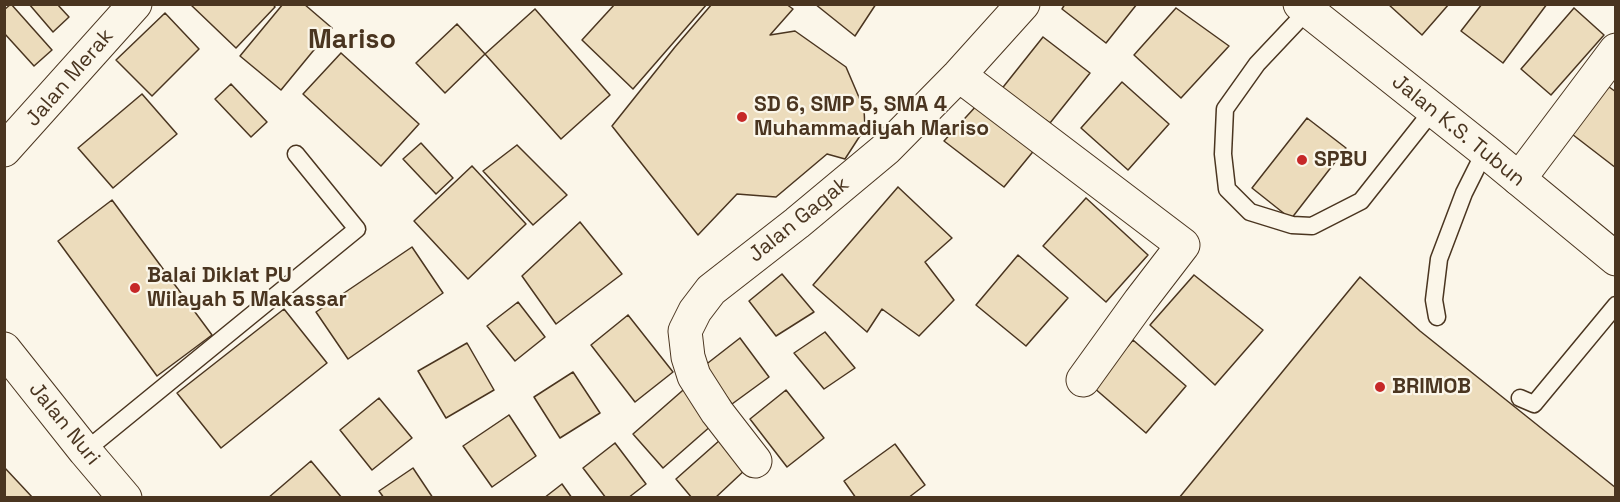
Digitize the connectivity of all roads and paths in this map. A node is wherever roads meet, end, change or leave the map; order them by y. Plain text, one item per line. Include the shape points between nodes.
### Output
1 (135, 4) edge
2 (1023, 4) edge
3 (1304, 8) edge
4 (1616, 50) edge
5 (958, 75) junction
6 (1433, 110) junction
7 (4, 150) edge
8 (1485, 151) junction
9 (296, 154) dead end
10 (1519, 179) junction
11 (1616, 259) edge
12 (1616, 305) edge
13 (1437, 317) dead end
14 (7, 359) edge
15 (1083, 380) dead end
16 (1521, 398) dead end
17 (85, 451) junction
18 (755, 461) dead end
19 (123, 497) edge

1 - 7 street, Jalan Merak
2 - 5 street, Jalan Gagak
3 - 6 street, Jalan K.S. Tubun
3 - 6 lane via 1225,110 1223,154 1227,189 1250,212 1292,225 1312,226 1361,201
4 - 10 street
5 - 15 street via 1184,245
5 - 18 street, Jalan Gagak via 887,148 711,290 694,311 685,331 694,376
6 - 8 street, Jalan K.S. Tubun
8 - 10 street, Jalan K.S. Tubun
8 - 13 lane via 1439,259 1434,300
9 - 17 lane via 357,229
10 - 11 street, Jalan K.S. Tubun
12 - 16 lane via 1534,404
14 - 17 street, Jalan Nuri
17 - 19 street, Jalan Nuri

